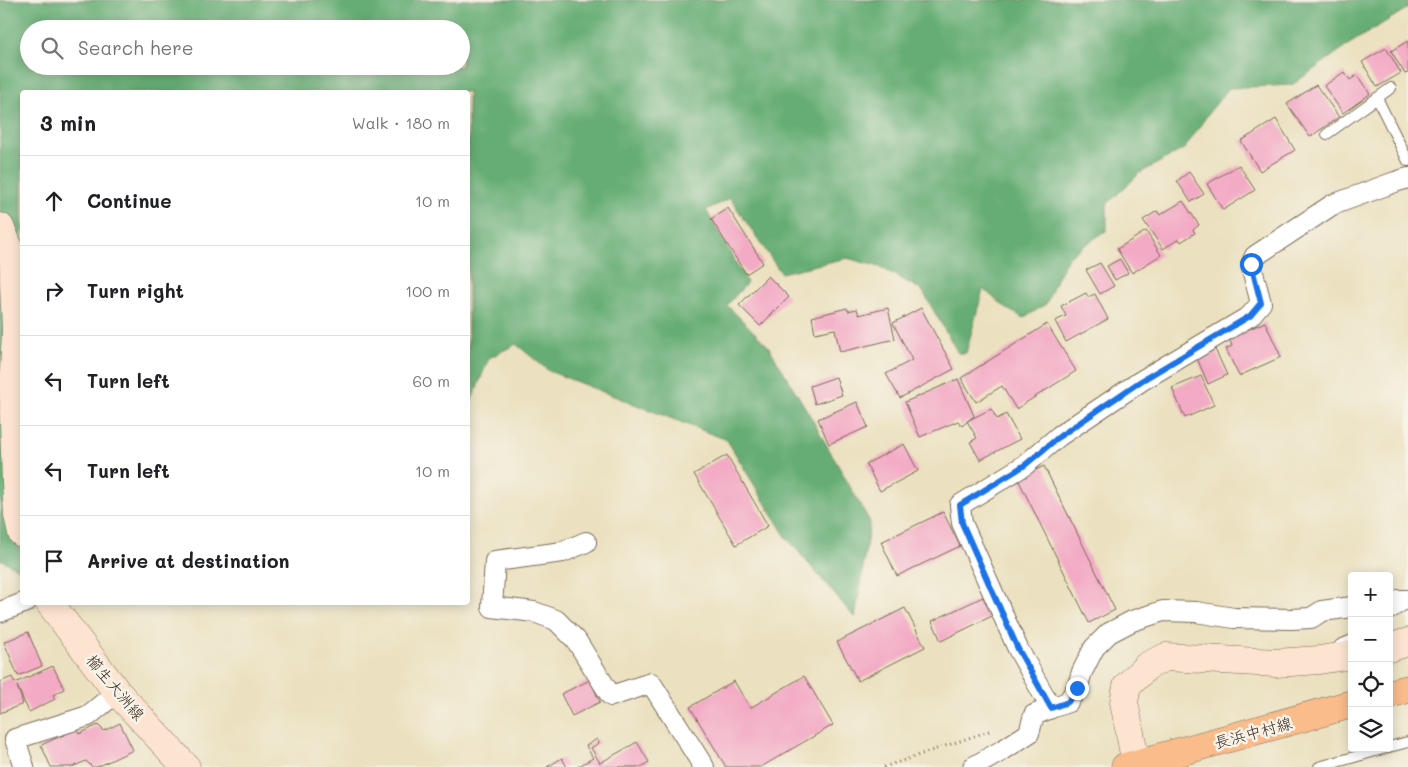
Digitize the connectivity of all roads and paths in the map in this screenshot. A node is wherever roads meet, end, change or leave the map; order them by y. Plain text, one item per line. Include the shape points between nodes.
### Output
1 (1391, 88) dead end
2 (1377, 98) junction
3 (1327, 134) dead end
4 (1408, 161) edge
5 (1408, 178) edge
6 (0, 227) edge
7 (8, 322) edge
8 (8, 486) edge
9 (20, 524) edge
10 (586, 542) dead end
11 (1393, 601) edge
12 (1408, 601) edge
13 (20, 604) edge
14 (51, 605) edge
15 (1348, 608) edge
16 (0, 612) edge
17 (1393, 612) edge
18 (1408, 642) edge
19 (1393, 647) edge
20 (1346, 651) edge
21 (1408, 689) edge
22 (118, 692) junction
23 (1393, 693) edge
24 (1348, 705) edge
25 (1051, 708) junction
26 (996, 728) dead end
27 (7, 742) edge
28 (1408, 742) edge
29 (1393, 746) edge
30 (1373, 752) edge
31 (1130, 765) edge
32 (24, 767) edge
33 (186, 767) edge
34 (704, 767) edge
35 (884, 767) edge
36 (973, 767) edge
37 (1319, 767) edge

1 - 2 lane
2 - 3 lane
2 - 4 lane
5 - 25 street via 1332,205 1255,256 1251,264 1261,303 1250,316 1141,381 1060,436 1025,465 960,505 962,523 1018,649
6 - 7 main road via 13,257
7 - 8 main road via 13,390
8 - 9 main road
10 - 34 street via 562,552 495,561 492,607 534,612 556,620 576,640 610,696 651,683
11 - 12 street
12 - 17 lane
13 - 16 street
14 - 22 main road, 櫛生大洲線
15 - 25 street via 1291,620 1163,611 1132,621 1109,633 1094,648 1068,702
18 - 19 main road
20 - 31 main road via 1319,660 1276,663 1166,657 1147,666 1127,686 1124,702
21 - 23 main road
22 - 27 street via 88,716
22 - 33 main road, 櫛生大洲線
24 - 31 main road, 長浜中村線
25 - 36 street via 1034,716 1029,733
26 - 35 path
27 - 32 street
28 - 29 lane
30 - 37 lane

